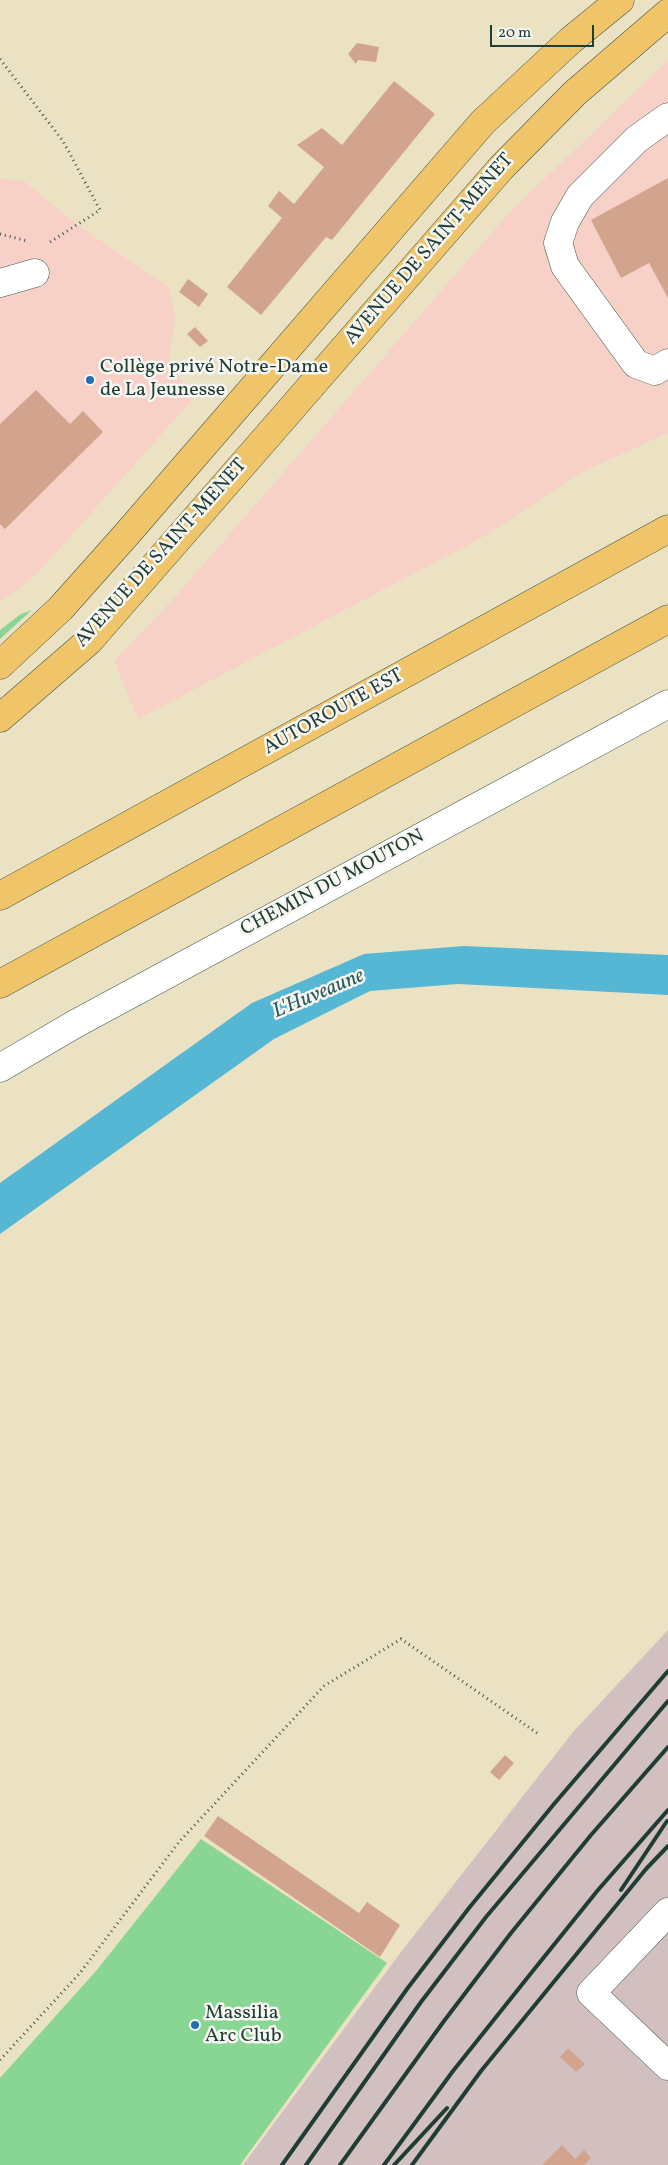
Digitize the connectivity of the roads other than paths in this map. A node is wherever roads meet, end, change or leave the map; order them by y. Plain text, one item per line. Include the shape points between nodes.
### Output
1 (620, 0) edge
2 (668, 13) edge
3 (668, 117) edge
4 (35, 273) dead end
5 (0, 283) edge
6 (668, 363) edge
7 (668, 529) edge
8 (668, 619) edge
9 (0, 665) edge
10 (668, 704) edge
11 (0, 718) edge
12 (0, 896) edge
13 (0, 984) edge
14 (0, 1068) edge
15 (668, 1912) edge
16 (668, 2066) edge

1 - 9 main road, AVENUE DE SAINT-MENET via 571,40 483,122 126,535 60,608
2 - 11 main road, AVENUE DE SAINT-MENET via 575,93 501,168 89,641
3 - 6 street via 637,139 580,196 565,222 558,243 565,266 636,364 655,371
4 - 5 street
7 - 12 main road, AUTOROUTE EST
8 - 13 main road
10 - 14 street, CHEMIN DU MOUTON via 83,1019
15 - 16 street via 591,1993

